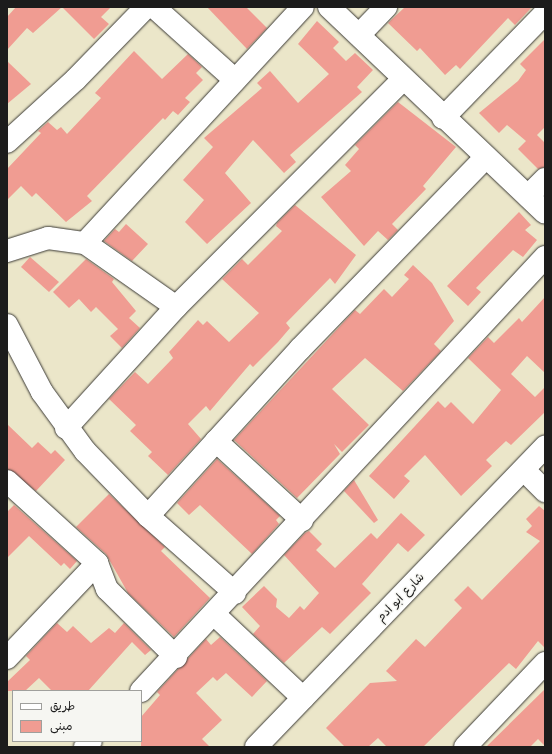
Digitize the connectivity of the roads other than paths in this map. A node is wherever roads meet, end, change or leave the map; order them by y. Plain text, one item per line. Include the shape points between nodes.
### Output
1 (146, 7) edge
2 (154, 7) edge
3 (303, 7) edge
4 (329, 7) edge
5 (386, 7) edge
6 (545, 14) edge
7 (359, 35) junction
8 (403, 79) junction
9 (235, 80) junction
10 (444, 118) junction
11 (7, 142) edge
12 (486, 157) junction
13 (545, 179) edge
14 (528, 196) junction
15 (545, 213) edge
16 (85, 243) junction
17 (7, 251) edge
18 (545, 257) edge
19 (176, 307) junction
20 (8, 330) edge
21 (66, 428) junction
22 (216, 441) junction
23 (545, 447) edge
24 (524, 470) junction
25 (7, 481) edge
26 (545, 491) edge
27 (148, 516) junction
28 (302, 520) junction
29 (96, 563) junction
30 (235, 593) junction
31 (215, 615) junction
32 (176, 657) junction
33 (7, 658) edge
34 (545, 663) edge
35 (142, 690) edge
36 (303, 698) junction
37 (256, 747) edge
38 (465, 747) edge

1 - 11 street via 76,79
2 - 9 street
3 - 9 street
4 - 7 street
5 - 7 street
6 - 10 street
7 - 8 street
8 - 10 street
8 - 19 street
9 - 16 street
10 - 12 street
12 - 14 street
12 - 22 street
13 - 14 street
14 - 15 street
16 - 17 street via 48,238
16 - 19 street
18 - 28 street
19 - 21 street
20 - 21 street via 42,392
21 - 27 street
22 - 27 street
22 - 28 street
23 - 24 street, شارع ابو ادم
24 - 26 street
24 - 36 street, شارع ابو ادم
25 - 29 street
27 - 30 street
28 - 30 street
29 - 32 street via 107,589
29 - 33 street
30 - 31 street
31 - 32 street
31 - 36 street
32 - 35 street
34 - 38 street
36 - 37 street, شارع ابو ادم

